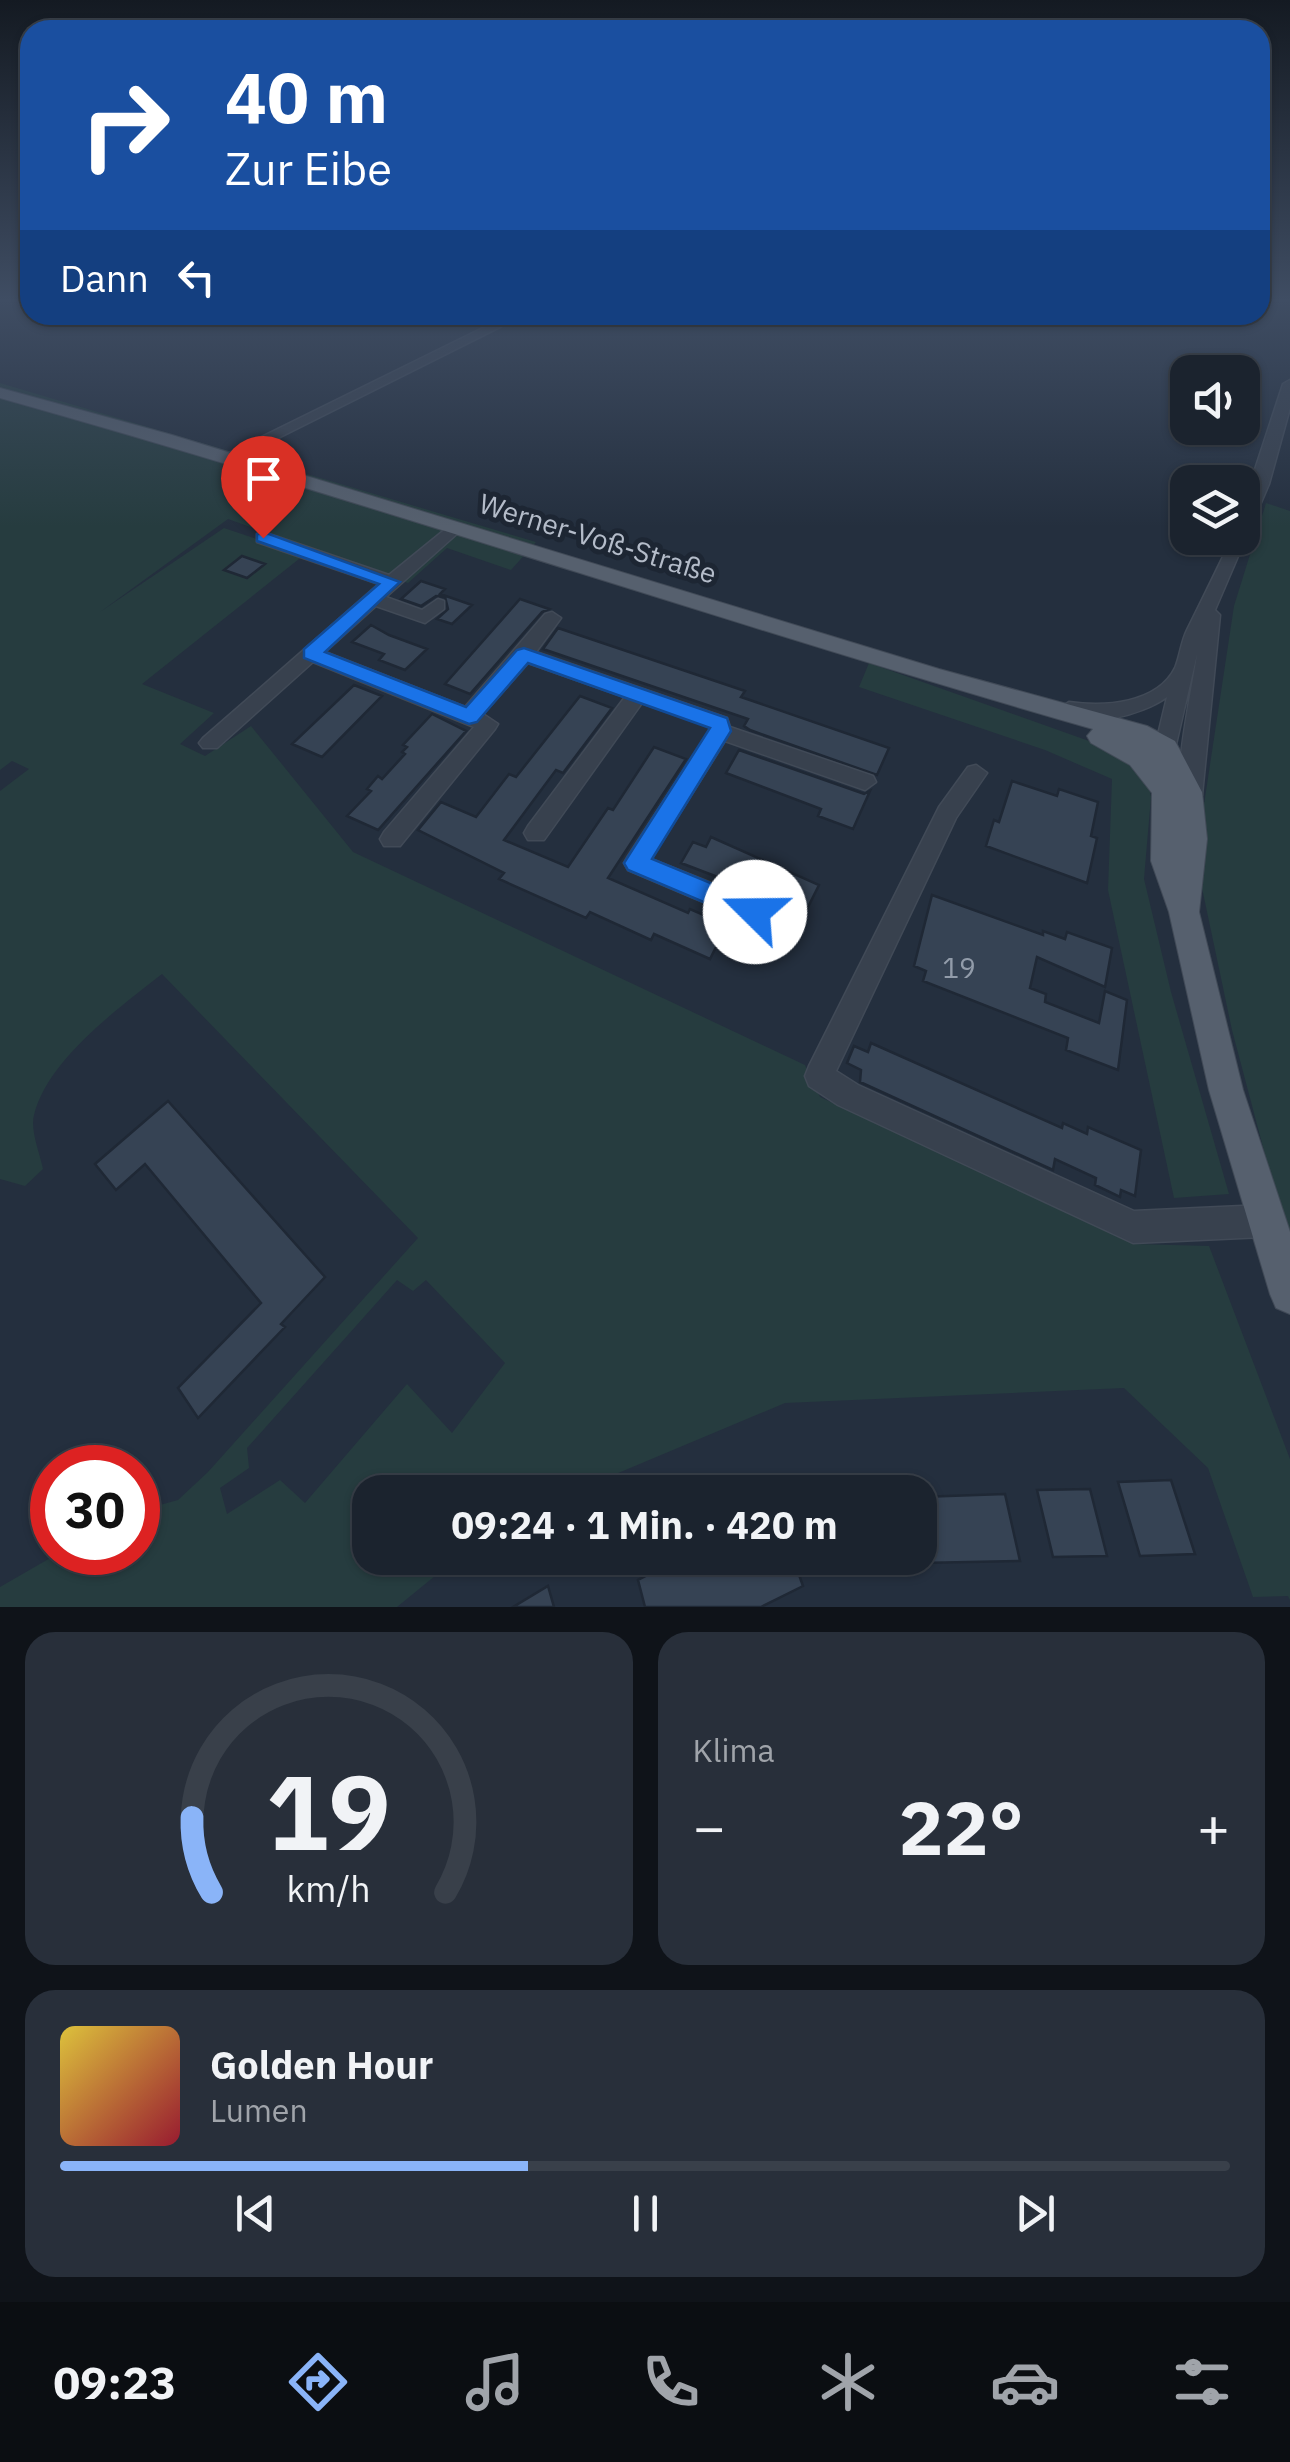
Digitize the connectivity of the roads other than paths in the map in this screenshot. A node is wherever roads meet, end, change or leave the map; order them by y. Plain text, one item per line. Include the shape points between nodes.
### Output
1 (392, 377) edge
2 (1290, 384) edge
3 (0, 394) edge
4 (227, 458) junction
5 (1260, 486) edge
6 (453, 528) junction
7 (263, 538) dead end
8 (1233, 555) edge
9 (392, 582) junction
10 (372, 599) junction
11 (438, 605) dead end
12 (1211, 605) junction
13 (552, 618) dead end
14 (310, 654) junction
15 (524, 655) junction
16 (1182, 673) junction
17 (638, 694) junction
18 (1011, 698) junction
19 (478, 720) junction
20 (720, 731) junction
21 (210, 742) dead end
22 (1129, 748) junction
23 (1174, 751) junction
24 (976, 772) dead end
25 (865, 782) dead end
26 (1179, 794) junction
27 (536, 834) dead end
28 (392, 839) dead end
29 (755, 912) dead end
30 (1264, 1221) junction
31 (1290, 1294) edge

1 - 4 street
2 - 5 street
3 - 4 main road, Werner-Voß-Straße
4 - 6 main road, Werner-Voß-Straße
6 - 9 street
6 - 18 main road, Werner-Voß-Straße
7 - 9 street
8 - 12 street
9 - 10 street
10 - 11 street via 425,617
10 - 14 street
12 - 16 street
12 - 23 street via 1208,656
13 - 15 street
14 - 19 street
14 - 21 street
15 - 17 street
15 - 19 street
16 - 18 street via 1152,700 1116,712
16 - 23 street
17 - 20 street via 720,724
17 - 27 street
18 - 22 main road
18 - 23 main road, Werner-Voß-Straße via 1132,729
19 - 28 street
20 - 25 street
20 - 29 street via 636,863
22 - 23 main road via 1151,756
22 - 26 main road
23 - 26 main road
24 - 30 street via 948,813 819,1076 1134,1227
26 - 30 main road via 1166,860
30 - 31 main road

